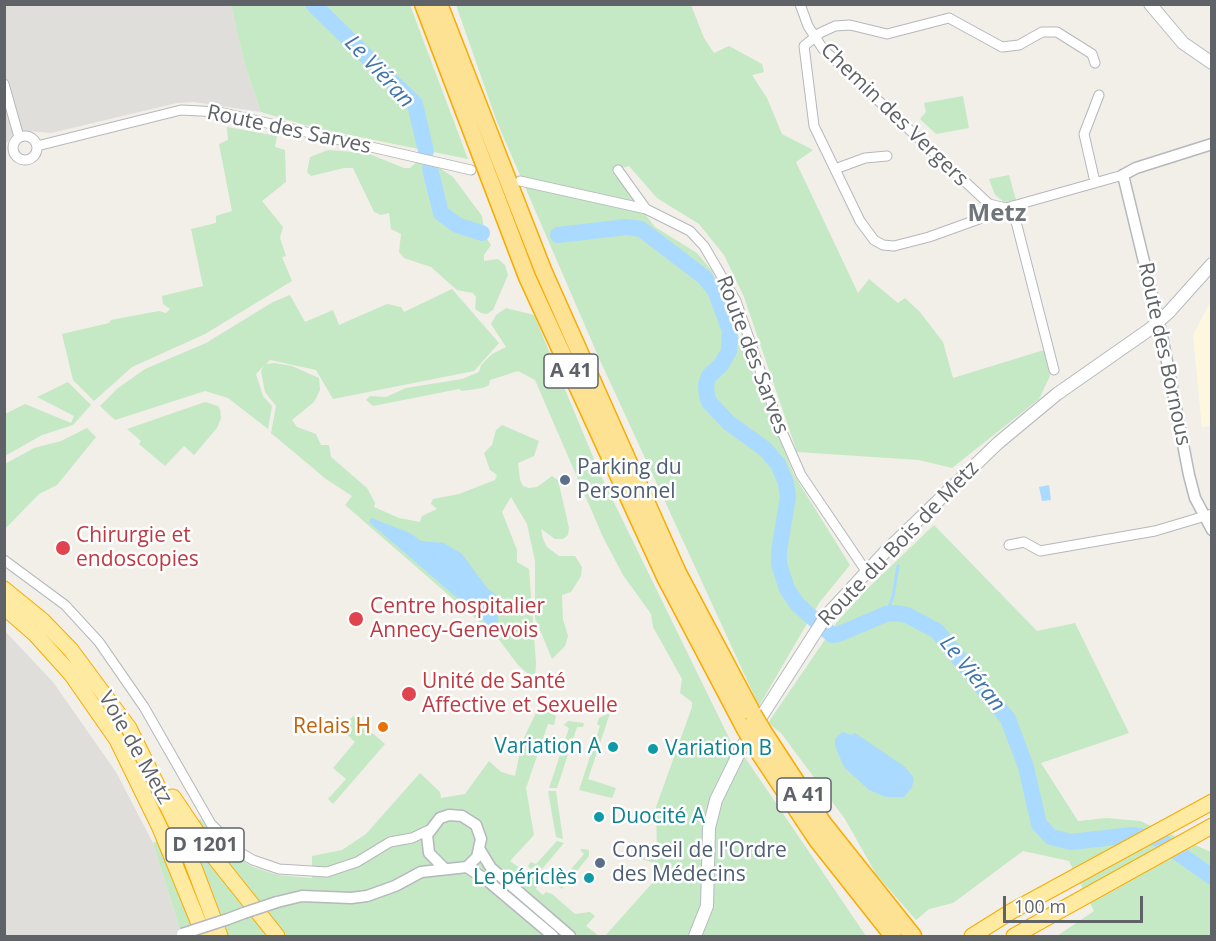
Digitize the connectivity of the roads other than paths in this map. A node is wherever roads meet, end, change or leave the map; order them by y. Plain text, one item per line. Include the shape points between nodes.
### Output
1 (423, 4) edge
2 (440, 4) edge
3 (800, 4) edge
4 (1150, 4) edge
5 (814, 37) junction
6 (1095, 63) dead end
7 (1212, 63) edge
8 (4, 84) edge
9 (1099, 95) dead end
10 (19, 137) junction
11 (1212, 144) edge
12 (37, 146) junction
13 (9, 155) edge
14 (887, 156) dead end
15 (835, 169) junction
16 (471, 170) dead end
17 (618, 170) dead end
18 (1123, 175) junction
19 (520, 180) dead end
20 (1095, 182) junction
21 (994, 206) junction
22 (1012, 206) junction
23 (646, 209) junction
24 (1212, 264) edge
25 (1054, 370) dead end
26 (1208, 515) edge
27 (1212, 530) edge
28 (1010, 545) dead end
29 (4, 560) edge
30 (866, 571) junction
31 (4, 589) edge
32 (4, 608) edge
33 (748, 721) junction
34 (758, 738) junction
35 (140, 748) junction
36 (1212, 802) edge
37 (1212, 826) edge
38 (429, 830) junction
39 (412, 838) junction
40 (480, 850) junction
41 (428, 852) junction
42 (467, 867) junction
43 (444, 868) junction
44 (421, 872) junction
45 (1012, 911) junction
46 (1019, 934) edge
47 (177, 935) edge
48 (202, 936) edge
49 (220, 936) edge
50 (278, 936) edge
51 (554, 936) edge
52 (570, 936) edge
53 (695, 936) edge
54 (892, 936) edge
55 (913, 936) edge
56 (959, 936) edge
57 (972, 936) edge

1 - 33 highway, A 41 via 527,277 665,577
2 - 33 highway, A 41 via 543,270
3 - 5 street
4 - 7 main road via 1183,43
5 - 6 street, Chemin des Vergers via 840,25 887,34 949,18 1002,47 1019,45 1042,32 1057,32 1092,54
5 - 15 street via 804,48 812,118
5 - 21 street, Chemin des Vergers via 981,199
8 - 10 street
9 - 20 street via 1084,134
10 - 12 street via 30,137
10 - 13 street
11 - 18 street
12 - 13 street via 35,156 28,160
12 - 16 street, Route des Sarves via 181,110 219,112
14 - 15 street via 866,158
15 - 21 street via 864,227 874,240 888,246 946,232 979,219
17 - 23 street
18 - 20 street
18 - 26 street, Route des Bornous via 1162,336 1189,476
19 - 23 street, Route des Sarves
20 - 22 street
21 - 22 street
22 - 25 street
23 - 30 street, Route des Sarves via 690,231 718,266 736,301 779,425 801,475
24 - 30 main road, Route du Bois de Metz, bridge via 1150,329 1057,394 1008,434
26 - 27 street, Route des Bornous
26 - 28 street via 1155,531 1040,551 1024,542
29 - 39 street via 65,605 99,642 144,707 211,824 238,852 279,869 327,872 357,862 390,842
30 - 53 main road, Route du Bois de Metz via 814,633 744,744 716,800 709,828 707,906
31 - 35 highway, Voie de Metz / D 1201 via 71,650 116,708
32 - 48 highway, Voie de Metz / D 1201 via 56,656 112,731 139,782
33 - 34 highway, A 41, bridge
34 - 54 highway, A 41 via 817,840
34 - 55 highway, A 41
35 - 49 highway, Voie de Metz via 183,838
35 - 50 highway, D 1201 via 210,852
36 - 45 highway
37 - 46 highway
38 - 39 street
38 - 40 street via 443,817 465,817 479,830
38 - 41 street
39 - 41 street
40 - 42 street
40 - 52 street via 491,868
41 - 43 street
41 - 44 street
42 - 43 street
42 - 51 street
43 - 44 street
44 - 47 street, bridge via 367,896 302,896
45 - 56 highway
45 - 57 highway

